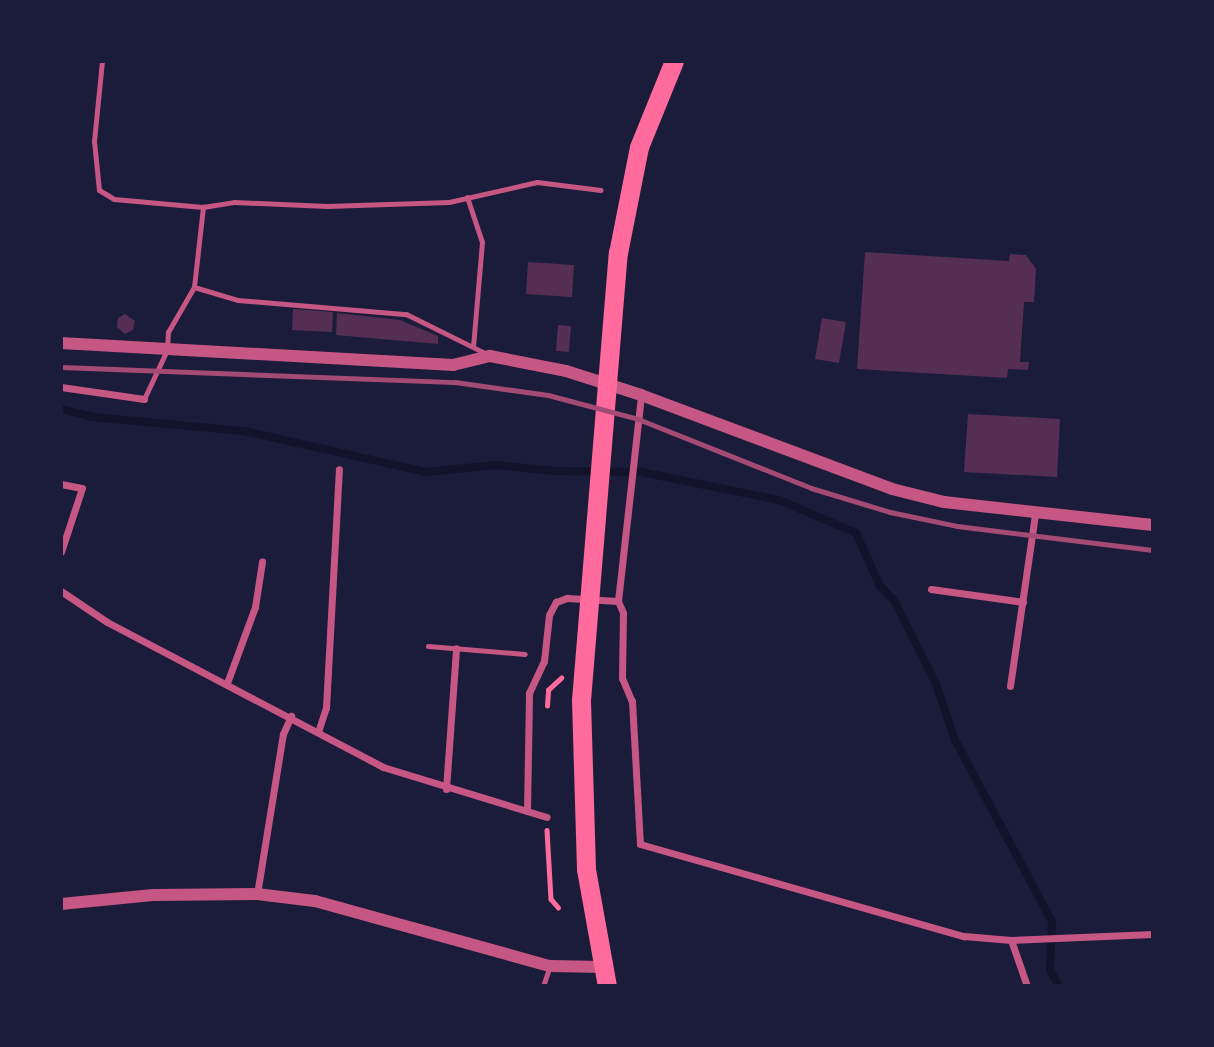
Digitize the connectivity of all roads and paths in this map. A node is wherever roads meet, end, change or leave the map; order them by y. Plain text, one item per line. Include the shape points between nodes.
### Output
1 (102, 61) edge
2 (674, 61) edge
3 (601, 190) dead end
4 (467, 197) junction
5 (203, 207) junction
6 (194, 287) junction
7 (61, 343) edge
8 (473, 346) junction
9 (167, 350) junction
10 (490, 356) junction
11 (61, 387) edge
12 (641, 396) junction
13 (144, 399) joint
14 (339, 469) dead end
15 (61, 484) edge
16 (1035, 514) junction
17 (1153, 525) edge
18 (61, 552) edge
19 (262, 562) dead end
20 (931, 589) dead end
21 (61, 591) edge
22 (618, 601) junction
23 (1023, 602) junction
24 (428, 646) dead end
25 (456, 648) junction
26 (525, 654) dead end
27 (561, 677) dead end
28 (228, 683) junction
29 (1010, 687) dead end
30 (547, 715) dead end
31 (291, 716) junction
32 (318, 732) junction
33 (446, 789) junction
34 (527, 811) junction
35 (547, 817) joint
36 (257, 894) junction
37 (61, 904) edge
38 (558, 907) dead end
39 (1153, 934) edge
40 (1011, 940) junction
41 (550, 966) junction
42 (605, 976) edge
43 (543, 986) edge
44 (1027, 986) edge

1 - 5 lane via 94,141 99,190 114,199
2 - 42 highway via 639,147 618,253 588,625 580,787 586,869
3 - 4 lane via 537,182
4 - 5 lane via 438,203 327,206 234,202
4 - 8 lane via 482,243
5 - 6 lane
6 - 8 lane via 238,300 406,314
6 - 9 lane via 168,332
7 - 9 street
8 - 10 lane
9 - 10 street via 453,365
9 - 13 lane
10 - 12 street via 566,371
11 - 13 street
12 - 16 street via 892,489 944,502
12 - 22 street
14 - 32 street via 326,708
15 - 18 street via 82,488
16 - 17 street
16 - 23 street
19 - 28 street via 255,607
20 - 23 street
21 - 28 street via 107,622
22 - 34 street via 567,598 556,602 549,615 544,661 529,693
22 - 40 street via 623,613 622,678 632,701 640,844 964,936
23 - 29 street
24 - 25 lane
25 - 26 lane
25 - 33 street
27 - 30 path via 548,690
28 - 31 street
31 - 32 street
31 - 36 street via 283,734
32 - 33 street via 383,768
33 - 34 street
34 - 35 street
35 - 38 path via 551,899
36 - 37 street via 153,895
36 - 41 street via 327,904
39 - 40 street
40 - 44 street
41 - 42 street
41 - 43 lane

